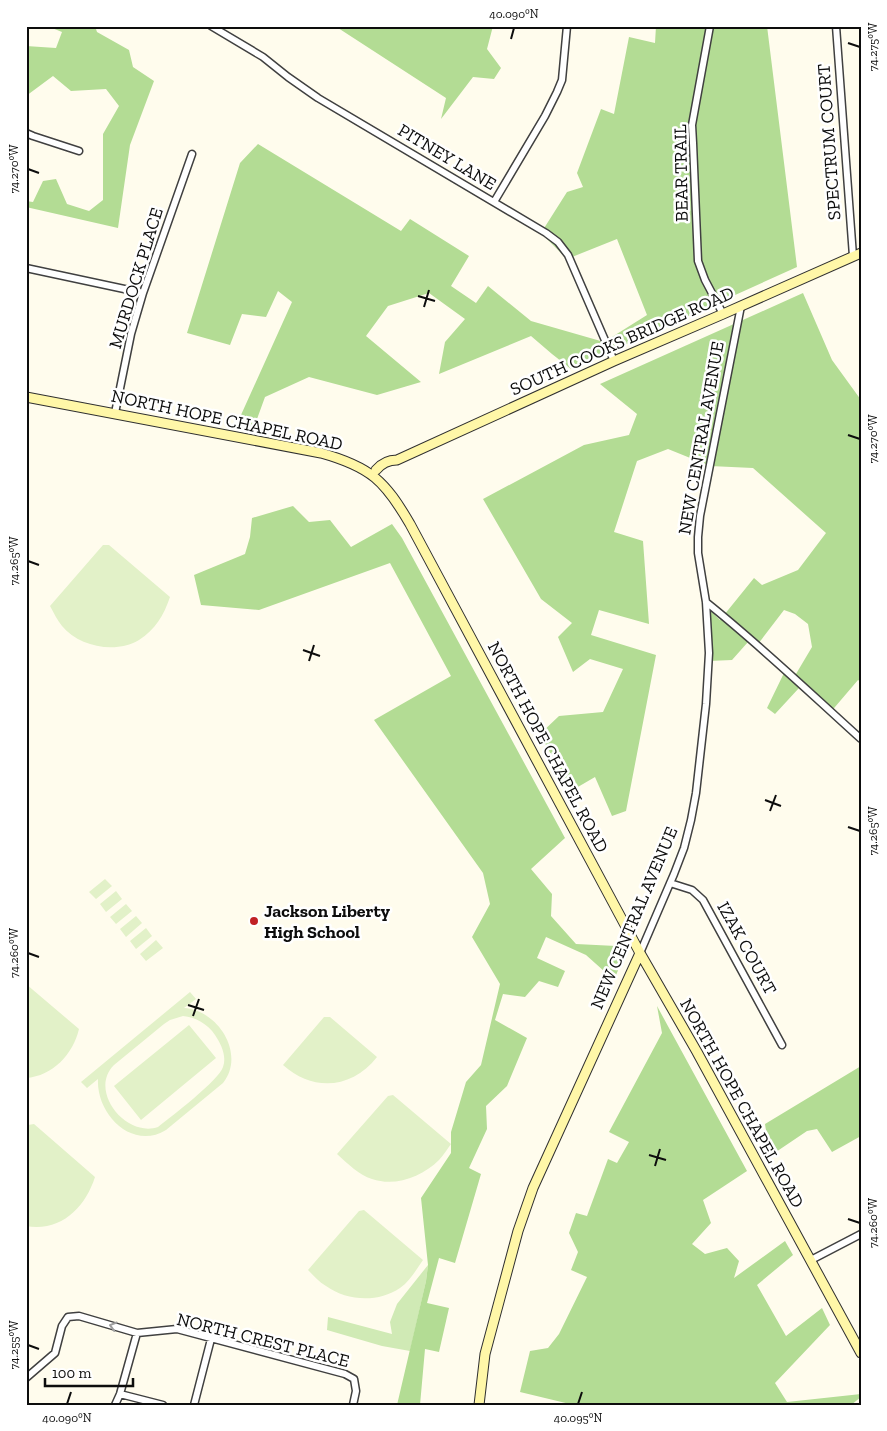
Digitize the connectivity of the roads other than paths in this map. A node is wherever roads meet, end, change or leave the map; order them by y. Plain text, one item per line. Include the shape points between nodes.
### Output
1 (211, 26) edge
2 (567, 26) edge
3 (710, 26) edge
4 (836, 26) edge
5 (26, 132) edge
6 (79, 151) dead end
7 (192, 154) dead end
8 (494, 202) junction
9 (857, 255) edge
10 (26, 268) edge
11 (143, 293) junction
12 (741, 306) junction
13 (723, 314) junction
14 (614, 361) junction
15 (26, 397) edge
16 (115, 413) junction
17 (373, 472) junction
18 (706, 602) junction
19 (861, 739) edge
20 (670, 882) junction
21 (640, 954) junction
22 (782, 1045) dead end
23 (861, 1234) edge
24 (811, 1260) junction
25 (137, 1333) junction
26 (211, 1339) junction
27 (861, 1352) edge
28 (26, 1378) edge
29 (120, 1394) junction
30 (115, 1405) edge
31 (163, 1405) edge
32 (194, 1405) edge
33 (353, 1405) edge
34 (479, 1405) edge

1 - 8 street, PITNEY LANE via 263,56 318,98
2 - 8 street via 558,92
3 - 13 street, BEAR TRAIL via 692,125 698,261
4 - 9 street, SPECTRUM COURT
5 - 6 street
7 - 11 street, MURDOCK PLACE
8 - 14 street, PITNEY LANE via 546,233 564,248
9 - 12 main road, SOUTH COOKS BRIDGE ROAD
10 - 11 street
11 - 16 street, MURDOCK PLACE
12 - 13 main road, SOUTH COOKS BRIDGE ROAD
12 - 18 street, NEW CENTRAL AVENUE via 700,516 698,553
13 - 14 main road, SOUTH COOKS BRIDGE ROAD
14 - 17 main road, SOUTH COOKS BRIDGE ROAD
15 - 16 main road, NORTH HOPE CHAPEL ROAD
16 - 17 main road, NORTH HOPE CHAPEL ROAD via 312,451
17 - 21 main road, NORTH HOPE CHAPEL ROAD via 398,502
18 - 19 street
18 - 20 street, NEW CENTRAL AVENUE via 707,698 696,793 684,848
20 - 21 street, NEW CENTRAL AVENUE
20 - 22 street, IZAK COURT via 692,890 703,900
21 - 24 main road, NORTH HOPE CHAPEL ROAD
21 - 34 main road, NEW CENTRAL AVENUE via 533,1188 485,1354
23 - 24 street
24 - 27 main road, NORTH HOPE CHAPEL ROAD
25 - 26 street, NORTH CREST PLACE via 177,1329
25 -> 28 street, NORTH CREST PLACE via 79,1316 68,1317 62,1326 55,1353
25 - 29 street
26 - 32 street
26 - 33 street, NORTH CREST PLACE via 345,1374 354,1379
29 - 30 street
29 - 31 street

